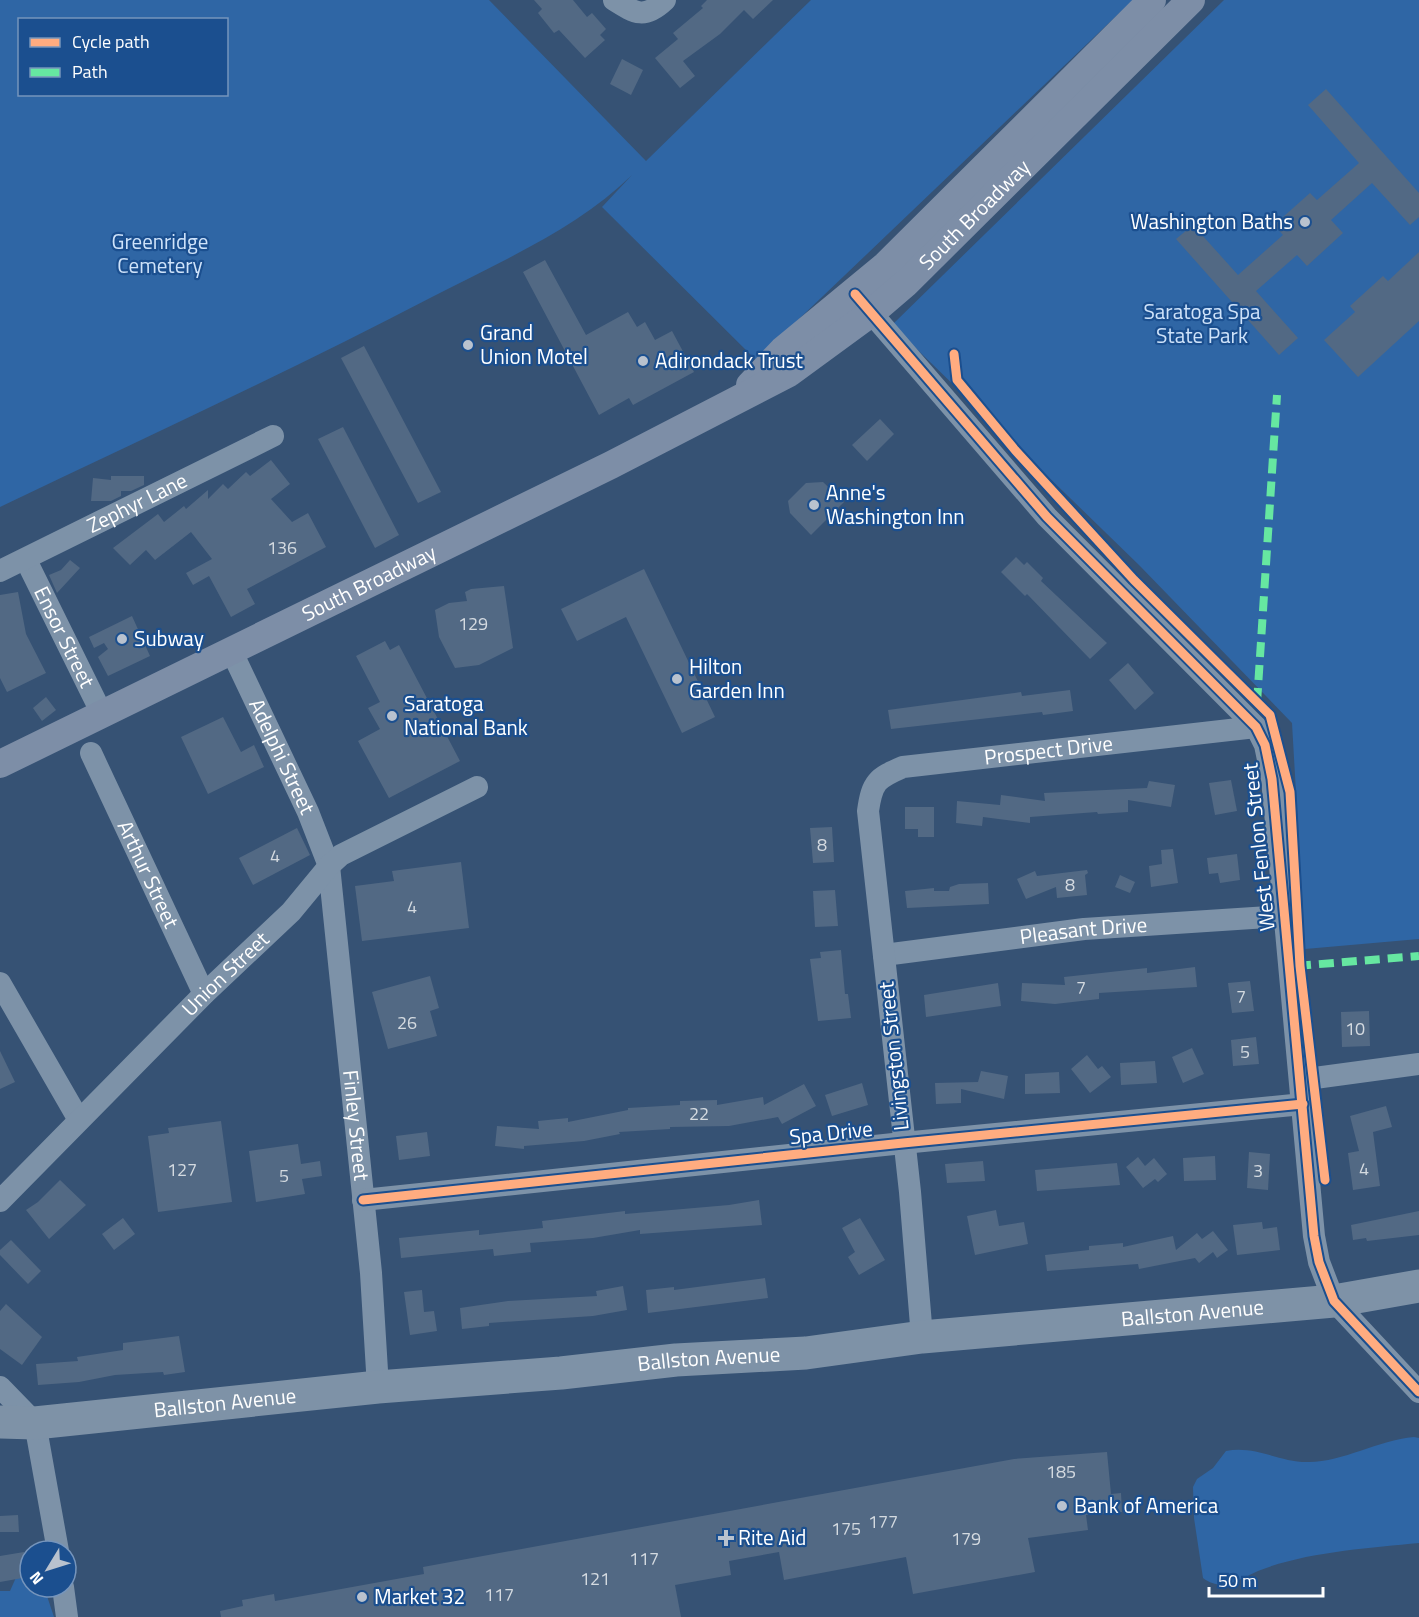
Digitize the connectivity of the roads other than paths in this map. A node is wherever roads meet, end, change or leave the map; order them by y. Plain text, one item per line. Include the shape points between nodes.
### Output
1 (614, 0) edge
2 (665, 0) edge
3 (1152, 0) edge
4 (1191, 0) edge
5 (863, 303) junction
6 (273, 436) dead end
7 (26, 560) junction
8 (0, 571) edge
9 (231, 650) junction
10 (102, 714) junction
11 (1256, 727) junction
12 (91, 753) dead end
13 (0, 764) edge
14 (477, 788) dead end
15 (868, 811) joint
16 (329, 866) junction
17 (1285, 916) junction
18 (884, 955) junction
19 (204, 994) junction
20 (3, 998) edge
21 (1419, 1064) edge
22 (1300, 1080) junction
23 (1303, 1104) junction
24 (79, 1120) junction
25 (903, 1143) junction
26 (363, 1200) junction
27 (0, 1201) edge
28 (1419, 1286) edge
29 (1334, 1301) junction
30 (922, 1337) junction
31 (0, 1387) edge
32 (378, 1387) junction
33 (1419, 1392) edge
34 (0, 1422) edge
35 (35, 1423) junction
36 (56, 1539) edge
37 (65, 1599) edge
38 (67, 1617) edge

1 - 2 street via 644,14
3 - 5 main road, South Broadway
4 - 5 main road, South Broadway via 906,283
5 - 9 main road, South Broadway via 789,373 611,465
5 - 11 street, West Fenlon Street via 1047,517
6 - 7 street, Zephyr Lane
7 - 8 street, Zephyr Lane
7 - 10 street, Ensor Street
9 - 10 main road, South Broadway
9 - 16 street, Adelphi Street via 308,812
10 - 13 main road, South Broadway
11 - 15 street, Prospect Drive via 903,767 875,783
11 - 17 street, West Fenlon Street via 1265,745 1272,779
12 - 19 street, Arthur Street
14 - 16 street, Union Street via 341,855
15 - 18 street, Livingston Street
16 - 19 street, Union Street via 291,912
16 - 26 street, Finley Street
17 - 18 street, Pleasant Drive via 1084,929
17 - 22 street, West Fenlon Street
18 - 25 street, Livingston Street
19 - 24 street, Union Street
20 - 24 street
21 - 22 street
22 - 23 street, West Fenlon Street
23 - 25 street, Spa Drive
23 - 29 street, West Fenlon Street via 1314,1236
24 - 27 street, Union Street
25 - 26 street, Spa Drive
25 - 30 street, Livingston Street
26 - 32 street, Finley Street
28 - 29 highway, Ballston Avenue
29 - 30 highway, Ballston Avenue
29 - 33 street
30 - 32 highway, Ballston Avenue via 806,1353 676,1359 561,1373
31 - 35 street
32 - 35 highway, Ballston Avenue
34 - 35 highway, Ballston Avenue
35 - 36 street
37 - 38 street

